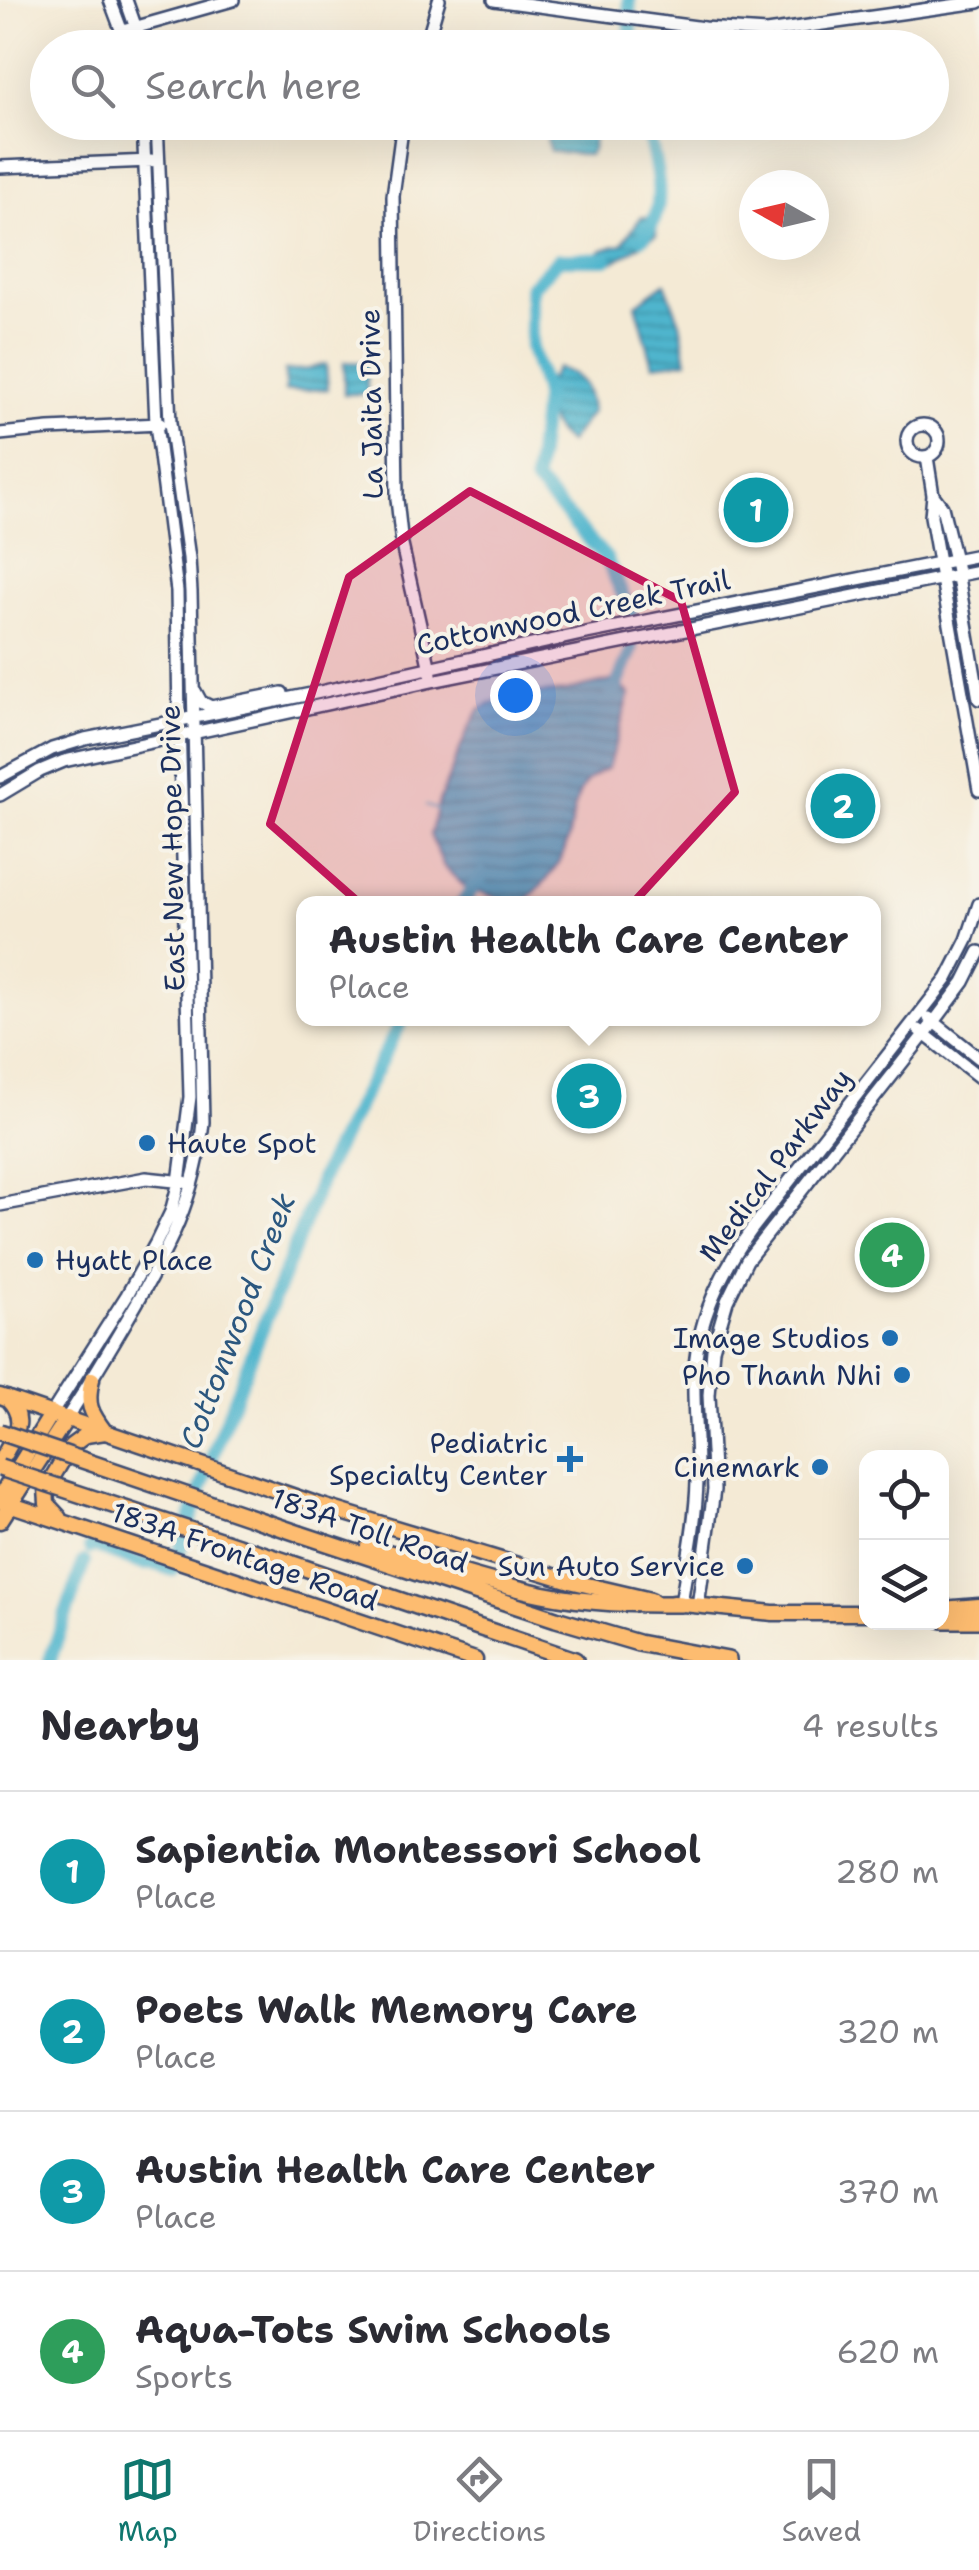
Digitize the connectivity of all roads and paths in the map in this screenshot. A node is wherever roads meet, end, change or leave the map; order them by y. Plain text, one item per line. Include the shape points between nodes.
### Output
1 (110, 0) edge
2 (126, 0) edge
3 (233, 0) edge
4 (439, 0) edge
5 (494, 0) edge
6 (979, 2) edge
7 (137, 27) junction
8 (123, 30) edge
9 (126, 30) edge
10 (138, 30) edge
11 (430, 30) edge
12 (735, 30) edge
13 (780, 30) edge
14 (143, 140) edge
15 (158, 140) edge
16 (401, 140) edge
17 (145, 161) junction
18 (160, 161) junction
19 (0, 167) edge
20 (156, 424) junction
21 (170, 424) junction
22 (0, 434) edge
23 (926, 458) dead end
24 (933, 496) junction
25 (979, 555) edge
26 (955, 560) junction
27 (939, 563) junction
28 (979, 571) edge
29 (958, 575) junction
30 (942, 578) junction
31 (429, 666) junction
32 (432, 681) junction
33 (194, 688) junction
34 (311, 694) junction
35 (979, 699) edge
36 (194, 718) junction
37 (179, 729) junction
38 (195, 734) junction
39 (3, 775) edge
40 (978, 782) edge
41 (14, 784) junction
42 (979, 790) edge
43 (0, 794) edge
44 (979, 904) edge
45 (979, 952) edge
46 (186, 961) junction
47 (200, 967) junction
48 (921, 1012) junction
49 (934, 1022) junction
50 (911, 1024) junction
51 (924, 1035) junction
52 (979, 1058) edge
53 (979, 1077) edge
54 (186, 1183) junction
55 (0, 1205) edge
56 (777, 1206) junction
57 (92, 1379) junction
58 (694, 1395) junction
59 (709, 1395) junction
60 (4, 1397) edge
61 (59, 1416) junction
62 (0, 1432) edge
63 (105, 1432) junction
64 (0, 1464) edge
65 (3, 1500) edge
66 (0, 1521) edge
67 (64, 1522) junction
68 (300, 1534) junction
69 (690, 1605) junction
70 (979, 1606) edge
71 (949, 1608) edge
72 (859, 1613) edge
73 (949, 1620) edge
74 (979, 1620) edge
75 (475, 1660) edge
76 (575, 1660) edge
77 (728, 1660) edge

1 - 8 street
2 - 7 street
3 - 7 street
4 - 11 street
5 - 12 street
6 - 13 street
7 - 9 street
7 - 10 street
14 - 17 street, East New Hope Drive
15 - 18 street, East New Hope Drive
16 - 31 street, La Jaita Drive via 393,196 396,499
17 - 18 street
17 - 19 street
17 - 20 street, East New Hope Drive
18 - 21 street, East New Hope Drive
20 - 21 street
20 - 22 street
20 - 37 street, East New Hope Drive via 178,591
21 - 33 street, East New Hope Drive via 189,558
23 - 24 street
24 - 26 street
24 - 27 street
25 - 26 street, Cottonwood Creek Trail
26 - 27 street, Cottonwood Creek Trail
26 - 29 street
27 - 30 street
27 - 31 street, Cottonwood Creek Trail
28 - 29 street, Cottonwood Creek Trail
29 - 30 street, Cottonwood Creek Trail
29 - 35 street
30 - 32 street, Cottonwood Creek Trail
30 - 40 street
31 - 32 street, La Jaita Drive
31 - 34 street, Cottonwood Creek Trail
32 - 38 street, Cottonwood Creek Trail
33 - 34 street via 211,707 286,692
33 - 36 street, East New Hope Drive
34 - 36 street, Cottonwood Creek Trail
36 - 37 street, Cottonwood Creek Trail
36 - 38 street, East New Hope Drive
37 - 38 street, Cottonwood Creek Trail
37 - 39 street via 68,744
37 - 41 street via 64,761
37 - 46 street, East New Hope Drive
38 - 47 street, East New Hope Drive
39 - 41 street
40 - 42 street
41 - 43 street
44 - 48 street, Medical Parkway via 947,979
45 - 49 street, Medical Parkway
46 - 47 street
46 - 54 street, East New Hope Drive
47 - 54 street, East New Hope Drive via 203,1122 200,1153
48 - 49 street
48 - 50 street, Medical Parkway
49 - 51 street, Medical Parkway
49 - 52 street
50 - 51 street
50 - 56 street, Medical Parkway
51 - 53 street
51 - 56 street, Medical Parkway
54 - 55 street via 146,1178
54 - 57 street, East New Hope Drive via 171,1244
54 - 61 street, East New Hope Drive
56 - 58 street, Medical Parkway via 735,1253 716,1288 701,1329
56 - 59 street, Medical Parkway via 727,1301
57 - 61 street, East New Hope Drive
57 - 63 main road via 90,1405
58 - 59 street
58 - 69 street, Medical Parkway
59 - 69 street, Medical Parkway via 714,1490
60 - 61 main road
60 - 64 main road via 16,1407 20,1426
61 - 63 main road
61 - 65 main road, East New Hope Drive
62 - 68 highway, 183A Toll Road, bridge
63 - 67 main road via 77,1440 46,1488 46,1504
63 - 69 main road via 574,1582
64 - 76 highway, 183A Toll Road, bridge
65 - 66 main road, East New Hope Drive
65 - 67 main road, 183A Frontage Road
67 - 75 main road, 183A Frontage Road
68 - 69 highway via 539,1593 608,1604
68 - 77 highway, 183A Toll Road via 572,1624
69 - 72 main road
70 - 71 main road
73 - 74 highway

